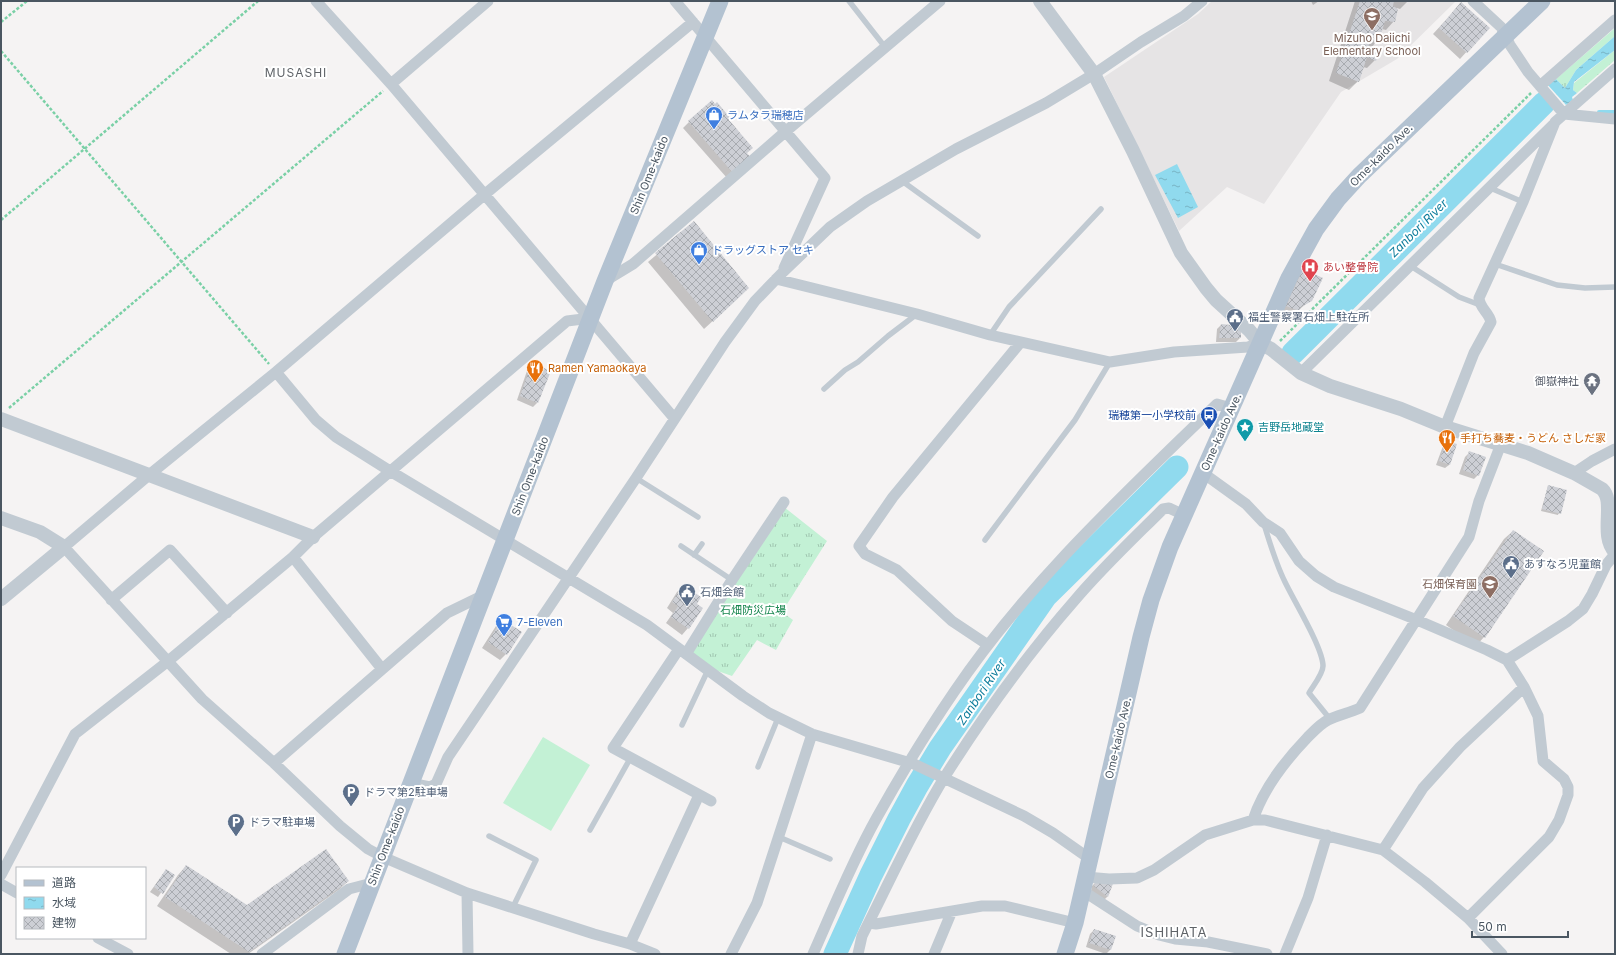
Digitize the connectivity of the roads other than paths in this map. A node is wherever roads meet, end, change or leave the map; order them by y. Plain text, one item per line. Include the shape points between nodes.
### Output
1 (316, 1) edge
2 (488, 1) edge
3 (676, 1) edge
4 (720, 1) edge
5 (849, 1) edge
6 (940, 1) edge
7 (1202, 1) edge
8 (1472, 1) edge
9 (1542, 1) edge
10 (1042, 2) edge
11 (1615, 20) edge
12 (693, 22) junction
13 (1505, 36) junction
14 (705, 37) junction
15 (885, 47) junction
16 (1615, 69) edge
17 (1094, 74) junction
18 (391, 84) junction
19 (1541, 87) junction
20 (1563, 112) junction
21 (1615, 119) edge
22 (1555, 122) junction
23 (785, 132) junction
24 (902, 181) junction
25 (1488, 187) junction
26 (484, 195) junction
27 (1523, 202) junction
28 (1101, 209) dead end
29 (978, 236) dead end
30 (1495, 264) junction
31 (1409, 265) junction
32 (780, 275) junction
33 (605, 281) junction
34 (1615, 287) edge
35 (1480, 305) junction
36 (917, 314) junction
37 (591, 318) junction
38 (990, 336) junction
39 (1020, 343) junction
40 (1265, 346) junction
41 (1110, 362) junction
42 (276, 372) junction
43 (1301, 372) junction
44 (824, 389) dead end
45 (1231, 408) junction
46 (4, 414) edge
47 (674, 418) junction
48 (1444, 427) junction
49 (1501, 444) junction
50 (1615, 448) edge
51 (390, 471) junction
52 (1203, 473) junction
53 (1574, 473) junction
54 (149, 475) junction
55 (636, 478) junction
56 (784, 502) dead end
57 (1184, 515) junction
58 (698, 517) dead end
59 (1, 518) edge
60 (1264, 522) junction
61 (313, 537) junction
62 (506, 539) junction
63 (985, 540) dead end
64 (702, 544) dead end
65 (681, 546) dead end
66 (64, 547) junction
67 (1615, 554) edge
68 (694, 555) junction
69 (293, 557) junction
70 (569, 578) junction
71 (732, 580) junction
72 (484, 595) junction
73 (1, 599) edge
74 (111, 600) junction
75 (227, 613) junction
76 (1417, 620) junction
77 (988, 645) junction
78 (683, 651) junction
79 (1507, 660) junction
80 (168, 662) junction
81 (382, 669) junction
82 (708, 670) junction
83 (1524, 687) junction
84 (778, 718) junction
85 (1330, 719) junction
86 (682, 724) dead end
87 (812, 734) junction
88 (631, 757) junction
89 (274, 763) junction
90 (912, 763) junction
91 (758, 767) dead end
92 (943, 778) junction
93 (410, 783) junction
94 (699, 795) junction
95 (711, 801) dead end
96 (1253, 820) junction
97 (590, 830) dead end
98 (1326, 835) junction
99 (489, 836) dead end
100 (778, 837) junction
101 (1383, 850) junction
102 (383, 857) junction
103 (830, 859) dead end
104 (1090, 859) junction
105 (1, 875) edge
106 (372, 883) junction
107 (1, 884) edge
108 (1085, 884) junction
109 (16, 892) edge
110 (467, 893) junction
111 (512, 908) junction
112 (952, 911) junction
113 (1468, 918) junction
114 (869, 923) junction
115 (1075, 923) junction
116 (100, 939) edge
117 (630, 944) junction
118 (1497, 953) edge
119 (128, 954) edge
120 (262, 954) edge
121 (344, 954) edge
122 (468, 954) edge
123 (655, 954) edge
124 (731, 954) edge
125 (813, 954) edge
126 (858, 954) edge
127 (934, 954) edge
128 (1065, 954) edge
129 (1267, 954) edge
130 (1285, 954) edge

1 - 18 street
2 - 18 street
3 - 12 street
4 - 14 main road, Shin Ome-kaido
5 - 15 lane
6 - 15 street
7 - 17 street via 1184,16
8 - 13 street via 1501,27
9 - 13 main road, Ome-kaido Ave.
10 - 17 street
11 - 19 street
12 - 14 street
12 - 26 street
13 - 19 street
13 - 40 main road, Ome-kaido Ave. via 1372,163 1338,199 1299,258
14 - 23 street
14 - 33 main road, Shin Ome-kaido
15 - 23 street
16 - 20 street
17 - 24 street
17 - 40 street via 1181,253 1216,300
18 - 26 street
19 - 20 street
20 - 21 street
20 - 22 street
22 - 25 street
22 - 27 street
23 - 32 street via 825,178
23 - 33 street via 633,264
24 - 29 lane
24 - 32 street via 843,217
25 - 27 lane
25 - 31 street
26 - 37 street
26 - 42 street
27 - 30 street
28 - 38 lane via 1009,307
30 - 34 lane via 1557,285 1585,288
30 - 35 street via 1479,298
31 - 35 lane via 1459,297
31 - 43 street
32 - 36 street
32 - 47 street via 756,301 725,342
33 - 37 main road, Shin Ome-kaido
35 - 48 street via 1492,322 1474,353
36 - 38 street
36 - 44 lane
37 - 47 street
37 - 51 street via 567,321
37 - 62 main road, Shin Ome-kaido
38 - 39 street
39 - 41 street
39 - 77 street via 893,497 859,546 865,554 897,570 952,620
40 - 41 street via 1174,352
40 - 43 street
40 - 45 main road, Ome-kaido Ave.
41 - 63 lane via 1075,420
42 - 51 street via 316,420 336,437
42 - 54 street
43 - 48 street via 1330,386 1401,409
45 - 52 main road, Ome-kaido Ave.
45 - 77 street via 1217,404 1060,559
46 - 54 street
47 - 55 street
48 - 49 street
49 - 53 street
49 - 76 street via 1469,537
50 - 53 street
51 - 61 street
51 - 62 street
52 - 57 main road, Ome-kaido Ave.
52 - 60 street via 1246,504
53 - 67 street via 1606,492 1608,540
54 - 61 street
54 - 66 street
55 - 58 lane
55 - 70 street
56 - 71 street
57 - 92 street via 1169,508 1163,509 1096,577 1017,671
57 - 104 main road, Ome-kaido Ave. via 1158,579 1146,618
59 - 66 street via 40,532
60 - 76 street via 1280,533 1299,561 1316,576 1334,587
60 - 85 lane via 1273,555 1323,664 1323,669 1309,693
61 - 69 street
62 - 70 street
62 - 72 main road, Shin Ome-kaido
64 - 68 lane
65 - 68 lane
66 - 73 street
66 - 74 street
67 - 79 street via 1606,565 1582,609 1568,621
68 - 71 lane
69 - 75 street
69 - 81 street
70 - 78 street via 647,625
70 - 93 street via 448,757 436,784 430,787
71 - 78 street
72 - 81 street via 447,613
72 - 93 main road, Shin Ome-kaido
74 - 75 street via 170,550
74 - 80 street
75 - 80 street
76 - 79 street
76 - 85 street via 1360,708
77 - 90 street via 953,692
78 - 82 street
78 - 88 street via 613,748
79 - 83 street
80 - 89 street via 202,699
80 - 105 street via 75,734
81 - 89 street
82 - 84 street
82 - 86 lane
83 - 101 street via 1460,747 1423,788
83 - 113 street via 1538,716 1543,761 1564,779 1568,795 1559,820 1549,837
84 - 87 street
84 - 91 lane
85 - 96 street via 1315,730 1290,756 1270,785
87 - 90 street
87 - 100 street
88 - 94 street
88 - 97 lane
89 - 102 street via 340,826
90 - 92 street
90 - 125 street via 876,820
92 - 104 street via 1029,819
92 - 114 street
93 - 102 main road, Shin Ome-kaido
94 - 95 street
94 - 117 street
96 - 98 street via 1265,820
96 - 108 street via 1205,835 1154,870 1137,878 1109,879
98 - 101 street
98 - 130 street via 1308,898
99 - 111 lane via 536,860
100 - 103 lane
100 - 124 street via 757,903
101 - 113 street
102 - 106 main road, Shin Ome-kaido
102 - 110 street
104 - 108 main road, Ome-kaido Ave.
106 - 120 street via 349,889
106 - 121 main road, Shin Ome-kaido
107 - 109 street
108 - 115 main road, Ome-kaido Ave.
108 - 129 street via 1137,926 1159,935
110 - 111 street
110 - 122 street
111 - 117 street
112 - 114 street
112 - 115 street via 982,906 1006,906
112 - 127 street
113 - 118 street
114 - 126 street via 862,936
115 - 128 main road, Ome-kaido Ave.
116 - 119 street
117 - 123 street

